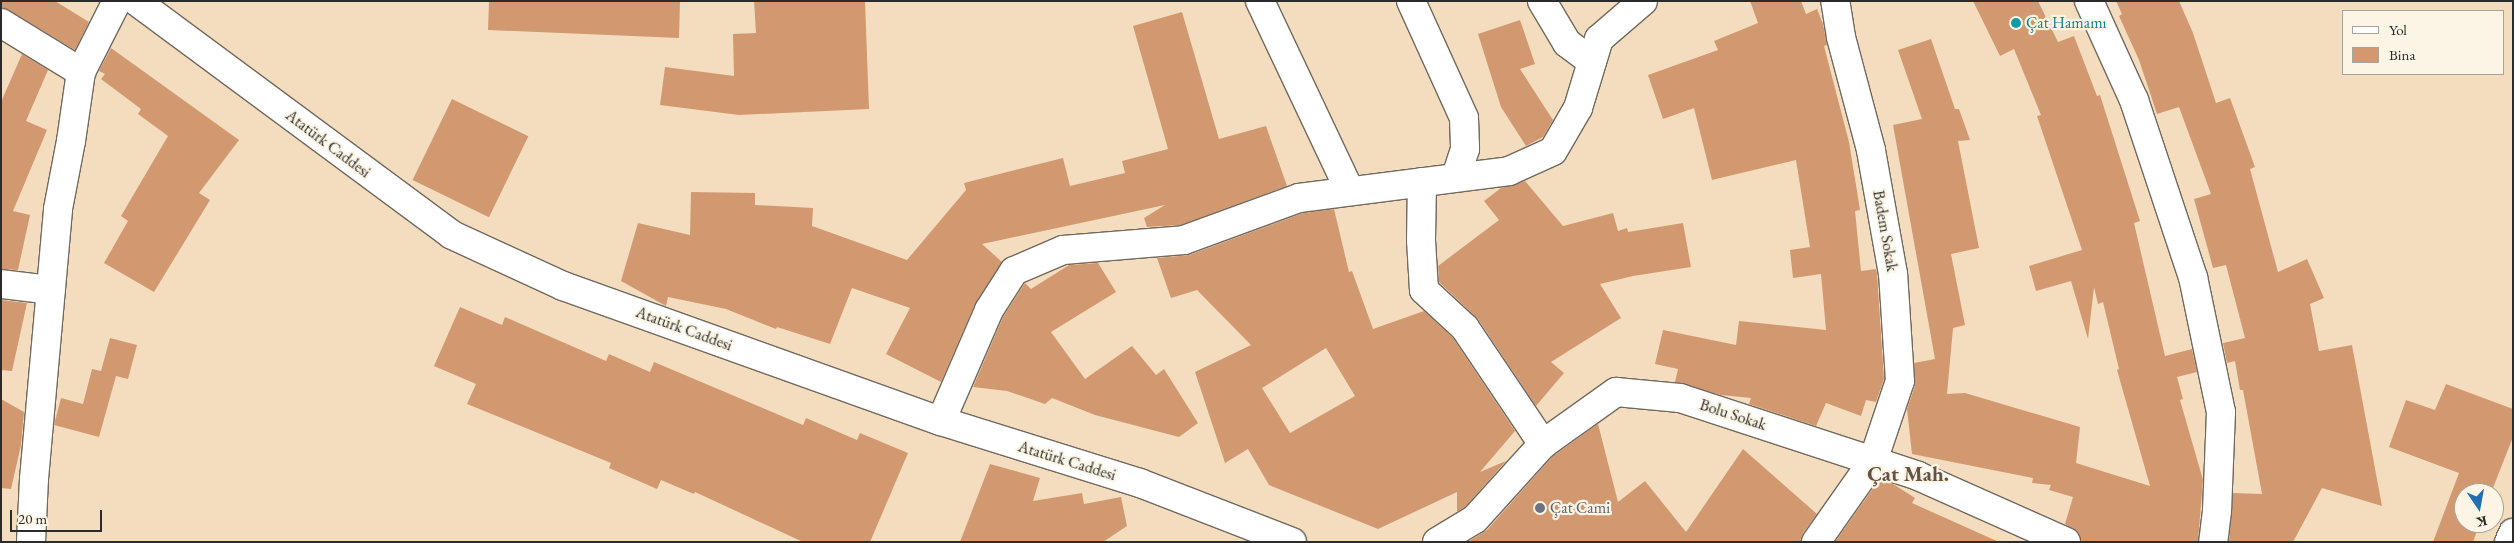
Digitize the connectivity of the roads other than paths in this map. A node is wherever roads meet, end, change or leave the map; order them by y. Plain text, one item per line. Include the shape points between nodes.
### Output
1 (117, 1) edge
2 (136, 1) edge
3 (1260, 1) edge
4 (1411, 1) edge
5 (1542, 1) edge
6 (1643, 1) edge
7 (1835, 1) edge
8 (2089, 1) edge
9 (1, 23) edge
10 (1592, 62) junction
11 (81, 72) junction
12 (1456, 177) junction
13 (1422, 182) junction
14 (1350, 191) junction
15 (1, 284) edge
16 (51, 290) junction
17 (941, 421) junction
18 (1543, 444) junction
19 (1873, 461) junction
20 (2513, 533) edge
21 (31, 542) edge
22 (1292, 542) edge
23 (1437, 542) edge
24 (1816, 542) edge
25 (2066, 542) edge
26 (2213, 542) edge
27 (2509, 542) edge

1 - 11 street
2 - 17 street, Atatürk Caddesi via 452,235 563,286
3 - 14 street
4 - 12 street via 1464,118 1465,149
5 - 10 street via 1567,44
6 - 10 street via 1599,39
7 - 19 street, Badem Sokak via 1841,37 1871,150 1893,274 1900,381
8 - 26 street via 2134,100 2193,276 2220,412
9 - 11 street
10 - 12 street via 1578,108 1554,151 1509,171
11 - 16 street via 58,209
12 - 13 street
13 - 14 street
13 - 18 street via 1424,290 1465,328
14 - 17 street via 1299,198 1184,240 1064,250 1014,271 988,310
15 - 16 street
16 - 21 street
17 - 22 street, Atatürk Caddesi via 1140,483
18 - 19 street, Bolu Sokak via 1616,392 1680,398
18 - 23 street, Bolu Sokak via 1475,519
19 - 24 street, Badem Sokak
19 - 25 street, Bolu Sokak via 1918,476
20 - 27 street

